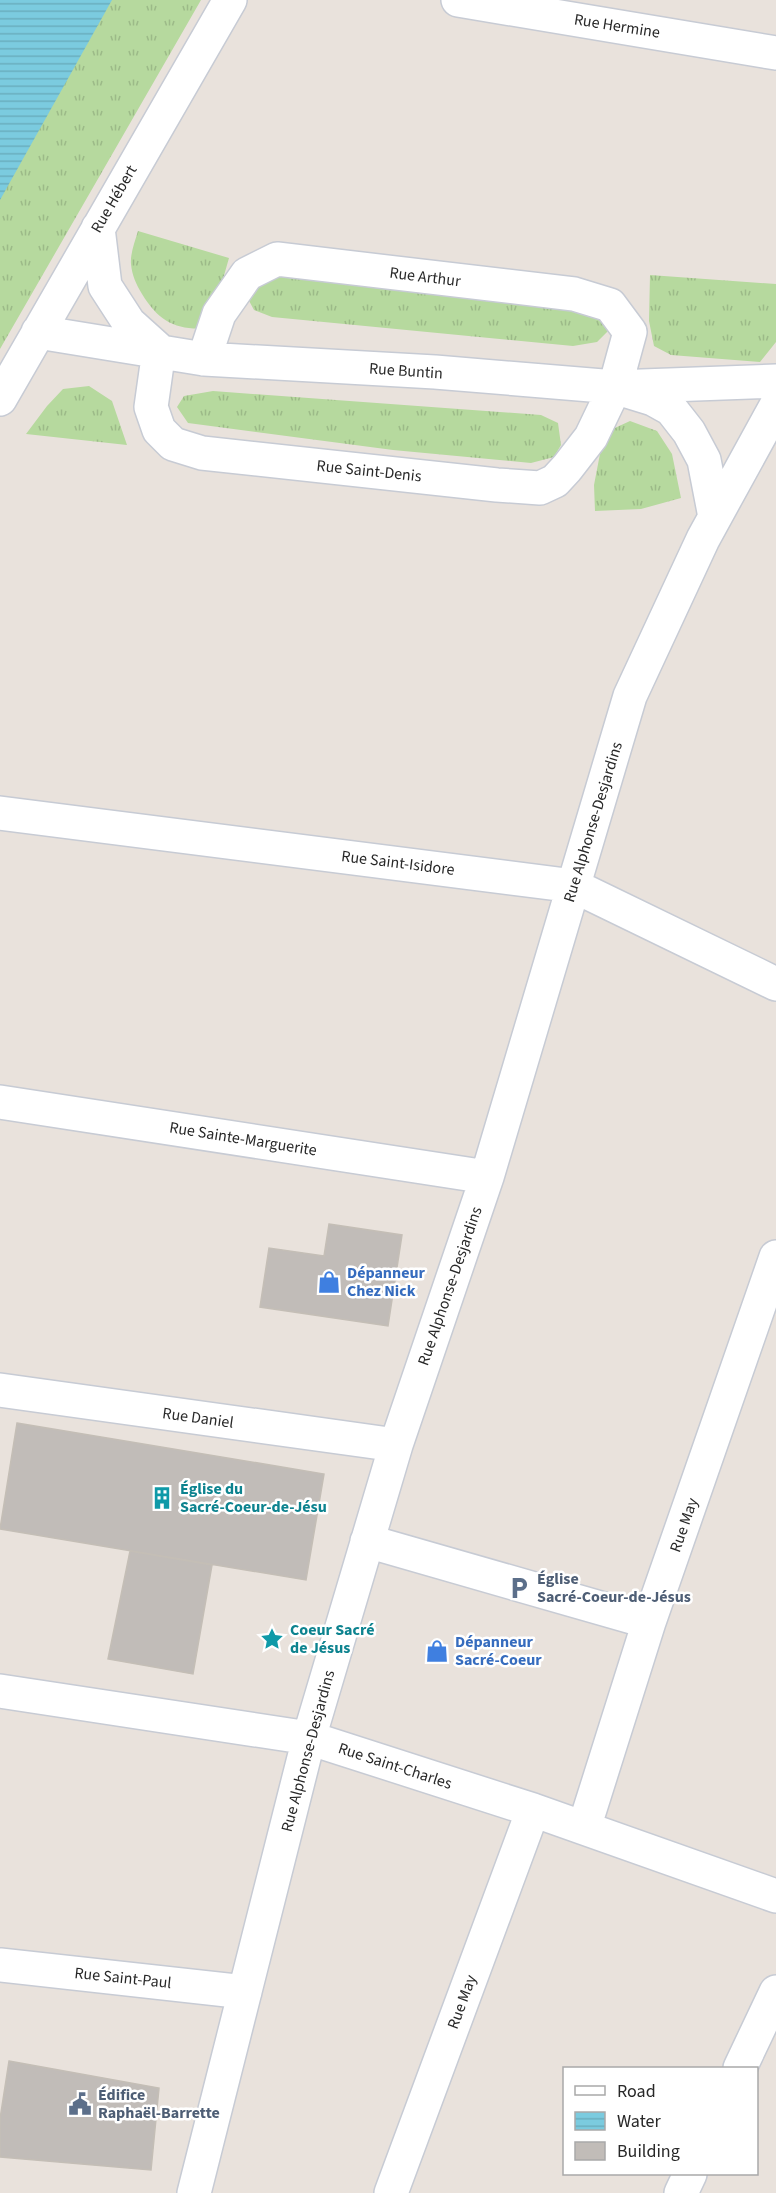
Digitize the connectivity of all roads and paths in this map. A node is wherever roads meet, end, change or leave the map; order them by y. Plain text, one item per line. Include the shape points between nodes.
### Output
1 (230, 0) edge
2 (458, 0) edge
3 (776, 53) edge
4 (98, 228) junction
5 (38, 332) junction
6 (159, 350) junction
7 (204, 359) junction
8 (776, 381) edge
9 (615, 387) junction
10 (0, 399) edge
11 (776, 406) edge
12 (715, 517) junction
13 (0, 813) edge
14 (574, 886) junction
15 (776, 984) edge
16 (0, 1102) edge
17 (487, 1177) junction
18 (776, 1257) edge
19 (0, 1390) edge
20 (396, 1445) junction
21 (367, 1541) junction
22 (649, 1622) junction
23 (0, 1691) edge
24 (309, 1738) junction
25 (533, 1810) junction
26 (584, 1828) junction
27 (776, 1896) edge
28 (0, 1965) edge
29 (245, 1992) junction
30 (776, 1992) edge
31 (740, 2067) edge
32 (690, 2175) edge
33 (194, 2193) edge
34 (392, 2193) edge
35 (681, 2193) edge

1 - 4 street, Rue Hébert
2 - 3 street, Rue Hermine
4 - 5 street, Rue Hébert
4 - 6 street via 105,286 129,323
5 - 6 street, Rue Buntin
5 - 10 street, Rue Hébert
6 - 7 street, Rue Buntin
6 - 9 street, Rue Saint-Denis via 151,406 159,430 173,444 202,453 497,485 540,488 555,481 591,437
7 - 9 street, Rue Buntin
7 - 9 street, Rue Arthur via 219,314 247,274 277,259 574,294 610,305 630,332
8 - 9 street, Rue Buntin
9 - 12 street via 671,409 689,432 704,460
11 - 12 street, Rue Alphonse-Desjardins
12 - 14 street, Rue Alphonse-Desjardins via 630,696
13 - 14 street, Rue Saint-Isidore
14 - 15 street, Rue Saint-Isidore
14 - 17 street, Rue Alphonse-Desjardins
16 - 17 street, Rue Sainte-Marguerite
17 - 20 street, Rue Alphonse-Desjardins
18 - 22 street, Rue May
19 - 20 street, Rue Daniel
20 - 21 street, Rue Alphonse-Desjardins
21 - 22 street
21 - 24 street, Rue Alphonse-Desjardins
22 - 26 street, Rue May
23 - 24 street, Rue Saint-Charles
24 - 25 street, Rue Saint-Charles
24 - 29 street, Rue Alphonse-Desjardins
25 - 26 street, Rue Saint-Charles
25 - 34 street, Rue May
26 - 27 street, Rue Saint-Charles
28 - 29 street, Rue Saint-Paul
29 - 33 street, Rue Alphonse-Desjardins
30 - 31 street
32 - 35 street

